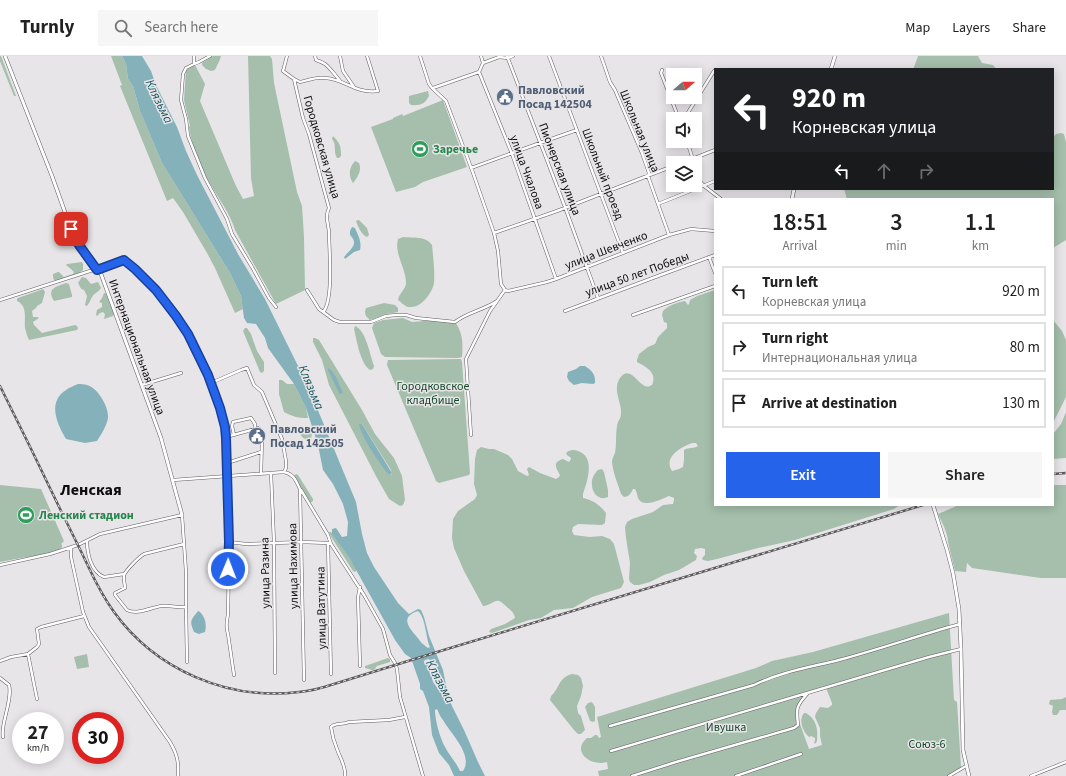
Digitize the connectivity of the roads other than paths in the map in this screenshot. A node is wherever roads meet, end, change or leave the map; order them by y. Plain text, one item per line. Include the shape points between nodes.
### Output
1 (5, 56) edge
2 (194, 56) edge
3 (210, 56) edge
4 (287, 56) edge
5 (315, 56) edge
6 (340, 56) edge
7 (367, 56) edge
8 (420, 56) edge
9 (481, 56) edge
10 (513, 56) edge
11 (549, 56) edge
12 (601, 56) edge
13 (835, 56) edge
14 (507, 57) edge
15 (483, 63) junction
16 (194, 64) junction
17 (831, 68) edge
18 (662, 70) dead end
19 (714, 71) dead end
20 (479, 72) junction
21 (294, 79) junction
22 (340, 81) junction
23 (354, 88) junction
24 (432, 88) junction
25 (676, 112) edge
26 (688, 112) edge
27 (577, 130) junction
28 (540, 142) junction
29 (714, 150) edge
30 (512, 154) junction
31 (700, 156) edge
32 (471, 168) junction
33 (666, 169) edge
34 (648, 176) junction
35 (714, 181) edge
36 (702, 184) edge
37 (704, 186) junction
38 (601, 194) junction
39 (720, 198) edge
40 (658, 204) junction
41 (565, 207) junction
42 (535, 218) junction
43 (714, 231) edge
44 (494, 233) junction
45 (670, 235) junction
46 (623, 253) junction
47 (714, 255) edge
48 (709, 257) junction
49 (587, 266) junction
50 (97, 270) junction
51 (714, 270) edge
52 (556, 279) junction
53 (714, 286) edge
54 (307, 290) dead end
55 (505, 290) junction
56 (598, 298) junction
57 (0, 300) edge
58 (497, 300) junction
59 (276, 307) dead end
60 (565, 311) dead end
61 (323, 312) junction
62 (633, 315) dead end
63 (181, 373) dead end
64 (211, 383) junction
65 (142, 385) junction
66 (232, 426) junction
67 (225, 427) junction
68 (255, 429) junction
69 (234, 435) junction
70 (471, 435) dead end
71 (226, 438) junction
72 (261, 452) junction
73 (227, 463) junction
74 (284, 472) junction
75 (271, 473) junction
76 (261, 474) junction
77 (228, 476) junction
78 (173, 480) junction
79 (300, 489) junction
80 (933, 506) edge
81 (182, 515) junction
82 (87, 540) junction
83 (229, 542) junction
84 (302, 542) junction
85 (274, 543) junction
86 (330, 543) junction
87 (184, 544) junction
88 (71, 547) junction
89 (0, 565) edge
90 (125, 574) junction
91 (360, 587) junction
92 (186, 607) junction
93 (84, 616) junction
94 (960, 624) junction
95 (961, 649) junction
96 (28, 654) junction
97 (0, 661) edge
98 (187, 662) dead end
99 (360, 666) dead end
100 (275, 673) dead end
101 (331, 674) dead end
102 (234, 675) dead end
103 (0, 678) edge
104 (304, 680) dead end
105 (808, 693) junction
106 (37, 699) dead end
107 (405, 716) junction
108 (0, 724) edge
109 (610, 726) dead end
110 (3, 737) dead end
111 (611, 750) dead end
112 (801, 754) dead end
113 (1066, 762) edge
114 (966, 766) junction
115 (178, 776) edge
116 (345, 776) edge
117 (423, 776) edge
118 (632, 776) edge
119 (736, 776) edge
120 (949, 776) edge
121 (969, 776) edge
122 (1031, 776) edge

1 - 50 street, Интернациональная улица via 71,229
2 - 16 street
3 - 16 street
4 - 21 street, Городковская улица via 283,71
5 - 22 street via 316,60 326,65
6 - 23 street via 343,71
7 - 23 street via 378,91
8 - 24 street
9 - 15 street
10 - 14 street
11 - 27 street, Школьный проезд
12 - 34 street, Школьная улица via 642,153
13 - 17 street
14 - 15 street
14 - 28 street, Пионерская улица
15 - 20 street
16 - 59 street via 186,68 183,74 181,100 188,136 232,234
18 - 25 street
19 - 26 street
20 - 24 street
20 - 30 street, улица Чкалова
21 - 22 street via 300,82 317,77
21 - 61 street, Городковская улица via 329,208 327,217 330,293 327,308
22 - 23 street
24 - 32 street via 446,101
27 - 28 street
27 - 38 street, Школьный проезд
28 - 30 street
28 - 41 street, Пионерская улица
29 - 31 street
30 - 32 street
30 - 42 street, улица Чкалова
32 - 44 street
33 - 34 street
34 - 38 street
34 - 40 street, Школьная улица
35 - 37 street
36 - 37 street
37 - 39 street
37 - 40 street
38 - 41 street
38 - 46 street, Школьный проезд
40 - 45 street, Школьная улица
41 - 42 street
41 - 49 street, Пионерская улица
42 - 44 street
42 - 52 street, улица Чкалова
43 - 45 street, улица Шевченко via 691,229
44 - 55 street via 501,284
45 - 46 street, улица Шевченко
46 - 49 street, улица Шевченко
47 - 48 street, улица 50 лет Победы
48 - 51 street
48 - 56 street, улица 50 лет Победы
49 - 52 street, улица Шевченко
49 - 56 street, Пионерская улица
50 - 57 street
50 - 64 street via 124,260 135,269 156,290 176,316 192,342
50 - 65 street, Интернациональная улица
52 - 55 street, улица Шевченко
53 - 62 street
54 - 61 street
55 - 58 street
56 - 60 street, улица 50 лет Победы
58 - 61 street via 455,322 396,315 371,322 346,323 334,320
58 - 70 street via 466,359
63 - 65 street
64 - 67 street
64 - 74 street via 247,368 254,385 262,392 272,412 282,439 286,461
65 - 78 street, Интернациональная улица
66 - 67 street
66 - 68 street via 232,422 251,418
66 - 69 street
67 - 71 street
68 - 69 street
68 - 72 street via 258,428 261,433
69 - 71 street
71 - 73 street
72 - 73 street
72 - 76 street
73 - 77 street
74 - 75 street
74 - 79 street via 290,474
75 - 76 street
75 - 85 street, улица Разина
76 - 77 street
77 - 78 street
77 - 83 street
78 - 81 street, Интернациональная улица
79 - 84 street, улица Нахимова
79 - 86 street via 328,535
80 - 94 street via 948,550
81 - 82 street via 100,534
81 - 87 street, Интернациональная улица
82 - 88 street
82 - 90 street via 87,552 97,573 104,577
83 - 85 street
83 - 102 street via 226,624
84 - 85 street
84 - 86 street
84 - 104 street, улица Нахимова
85 - 100 street, улица Разина
86 - 91 street
86 - 101 street, улица Ватутина
87 - 90 street via 144,554
87 - 92 street, Интернациональная улица
88 - 89 street
88 - 93 street
90 - 92 street via 125,588 115,595 129,612 164,606
91 - 99 street
91 - 107 street via 383,629 390,655 395,663
92 - 98 street, Интернациональная улица
93 - 96 street via 41,626 37,629 39,644
93 - 115 street via 170,742 177,754
94 - 95 street
94 - 109 street
95 - 105 street
95 - 114 street via 963,750
96 - 97 street
96 - 106 street
103 - 108 street via 9,685 10,693
105 - 111 street
105 - 118 street via 800,701 796,711 798,725 794,728
107 - 116 street via 390,720 332,725
107 - 117 street
108 - 110 street
112 - 119 street
113 - 122 street
114 - 120 street
114 - 121 street

